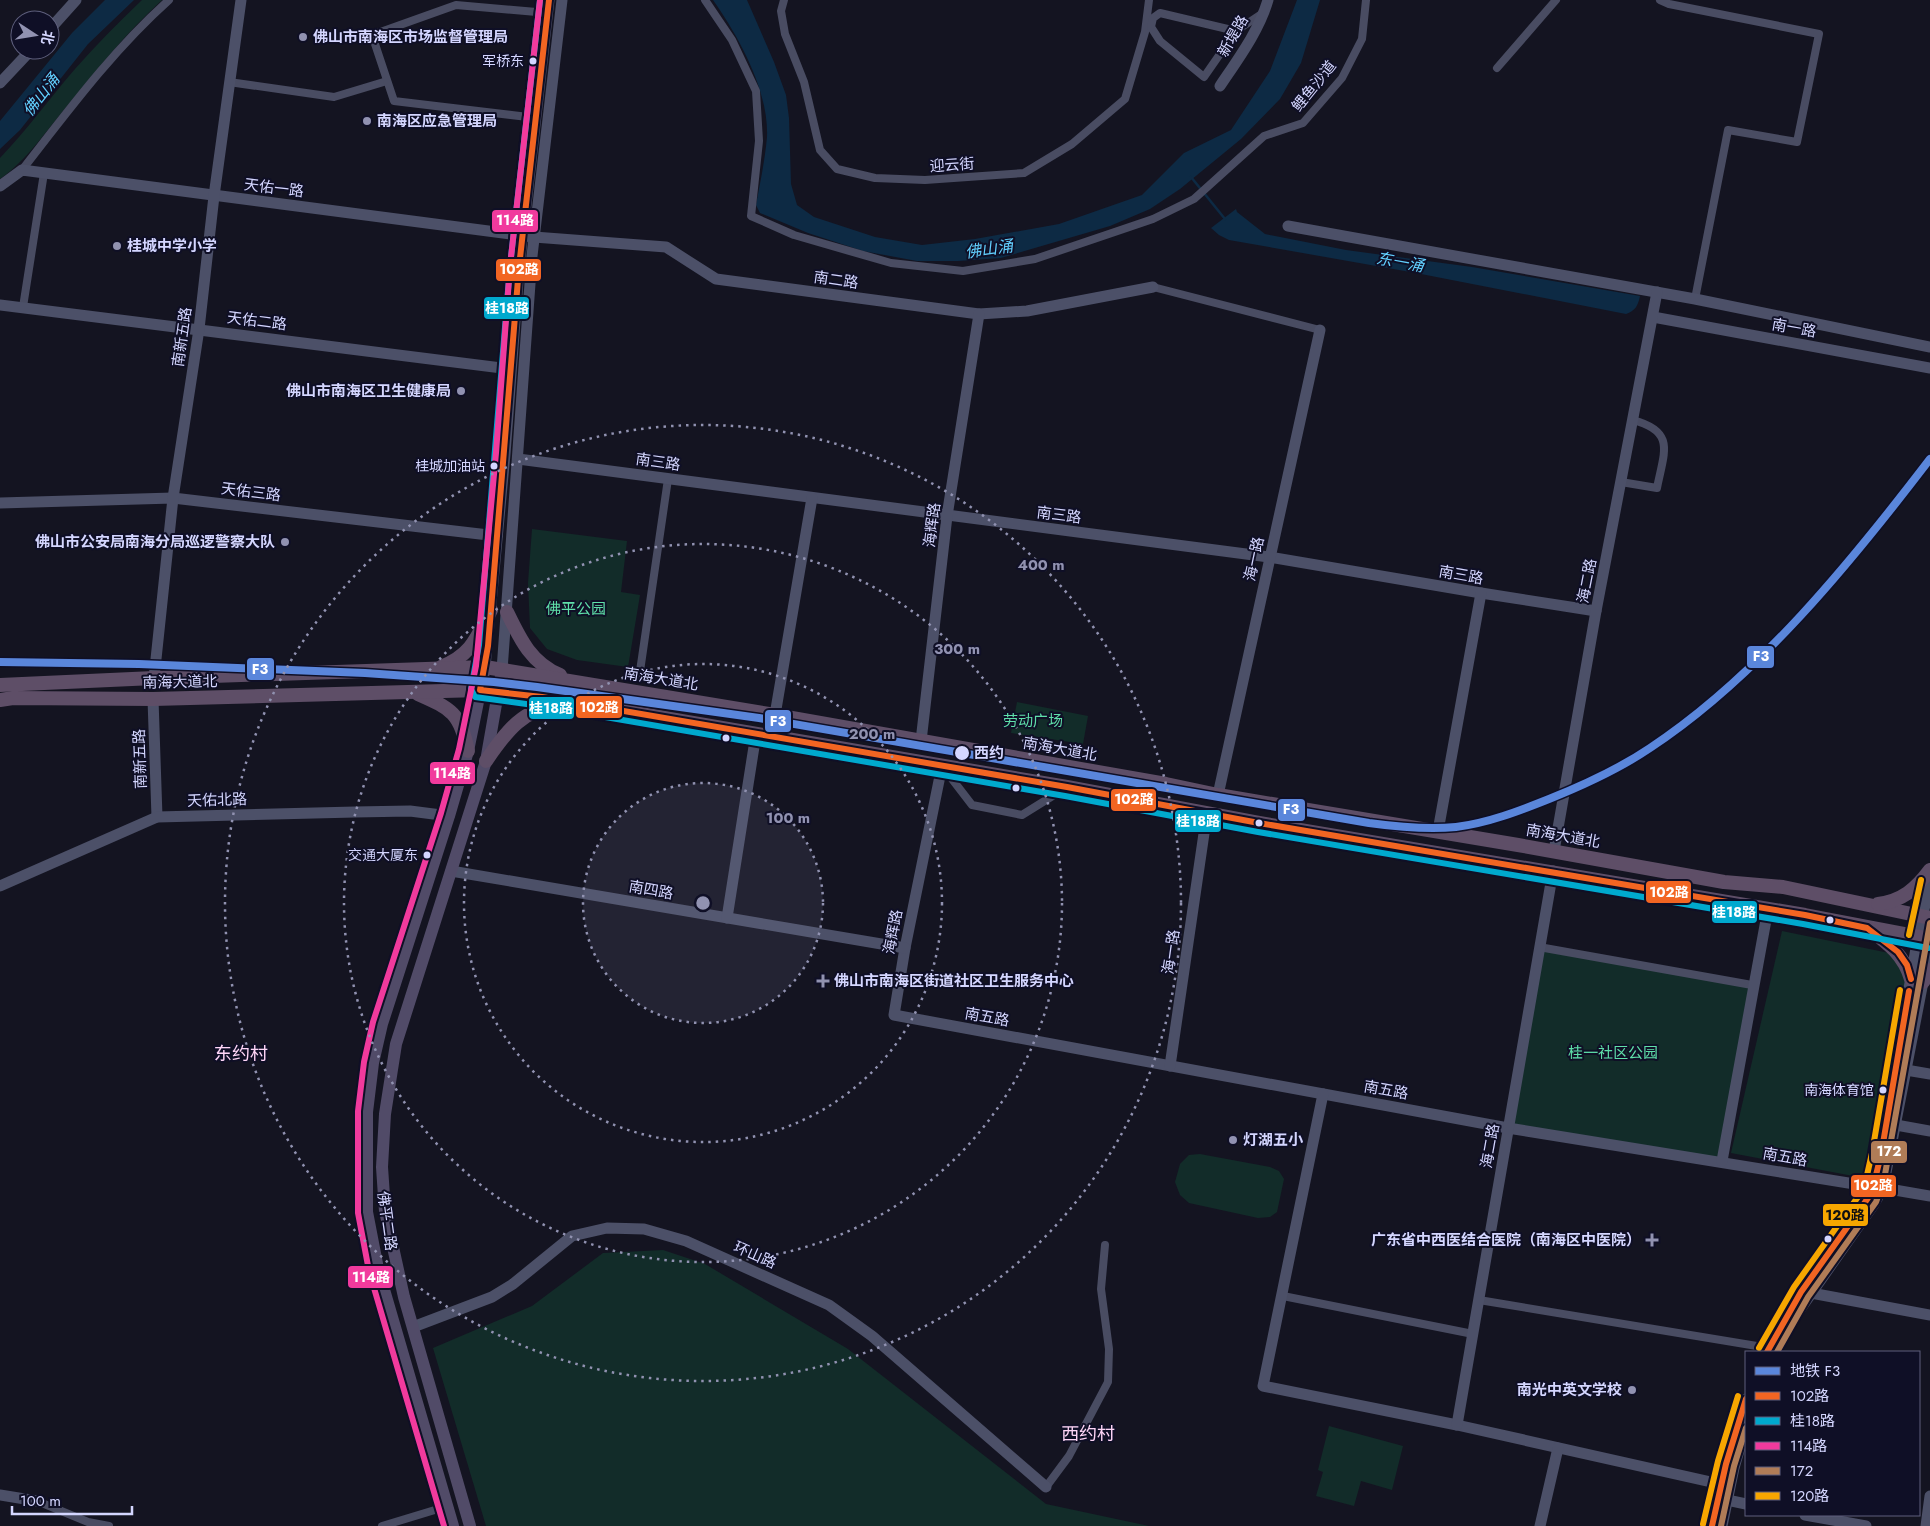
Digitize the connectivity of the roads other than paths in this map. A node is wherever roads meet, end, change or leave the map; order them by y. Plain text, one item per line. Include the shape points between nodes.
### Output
1 (76, 0) edge
2 (169, 0) edge
3 (241, 0) edge
4 (550, 0) edge
5 (562, 0) edge
6 (705, 0) edge
7 (784, 0) edge
8 (1149, 0) edge
9 (1366, 0) edge
10 (1556, 0) edge
11 (1660, 0) edge
12 (1266, 6) edge
13 (548, 13) junction
14 (60, 18) edge
15 (1236, 31) junction
16 (22, 60) edge
17 (1497, 68) dead end
18 (387, 81) junction
19 (229, 82) junction
20 (0, 83) edge
21 (1220, 86) dead end
22 (536, 118) junction
23 (22, 170) junction
24 (44, 173) junction
25 (0, 186) edge
26 (214, 196) junction
27 (1288, 226) dead end
28 (528, 236) junction
29 (1153, 287) joint
30 (1657, 292) junction
31 (1695, 299) junction
32 (0, 305) edge
33 (23, 308) junction
34 (978, 314) junction
35 (1653, 317) junction
36 (199, 329) junction
37 (1320, 330) joint
38 (1930, 347) edge
39 (510, 368) junction
40 (1930, 368) edge
41 (1633, 420) junction
42 (518, 458) junction
43 (668, 479) junction
44 (1621, 482) junction
45 (173, 498) junction
46 (812, 498) junction
47 (0, 503) edge
48 (947, 516) junction
49 (497, 536) junction
50 (1269, 557) junction
51 (1481, 593) junction
52 (491, 610) junction
53 (1596, 611) junction
54 (507, 612) junction
55 (485, 667) junction
56 (433, 670) junction
57 (502, 670) junction
58 (154, 678) junction
59 (639, 678) dead end
60 (574, 681) junction
61 (0, 685) edge
62 (480, 690) junction
63 (413, 692) junction
64 (498, 692) junction
65 (153, 699) junction
66 (0, 700) edge
67 (571, 702) junction
68 (775, 715) junction
69 (756, 734) junction
70 (921, 742) junction
71 (468, 751) junction
72 (486, 762) junction
73 (942, 766) junction
74 (1067, 788) junction
75 (1218, 795) junction
76 (1207, 813) junction
77 (449, 816) junction
78 (157, 817) junction
79 (1438, 832) junction
80 (1554, 851) junction
81 (1930, 870) edge
82 (451, 871) junction
83 (1552, 871) junction
84 (1930, 882) edge
85 (0, 886) edge
86 (1872, 905) junction
87 (1768, 909) junction
88 (1926, 917) edge
89 (727, 918) junction
90 (1867, 928) junction
91 (1927, 937) edge
92 (1539, 947) junction
93 (905, 948) junction
94 (1918, 980) edge
95 (1752, 985) junction
96 (894, 1015) joint
97 (1170, 1066) junction
98 (1906, 1070) junction
99 (1930, 1074) edge
100 (1323, 1094) junction
101 (1896, 1125) junction
102 (1508, 1128) junction
103 (1930, 1131) edge
104 (1722, 1162) junction
105 (1878, 1188) junction
106 (1930, 1196) edge
107 (1105, 1245) dead end
108 (1810, 1293) junction
109 (1282, 1296) junction
110 (1479, 1300) junction
111 (1930, 1315) edge
112 (414, 1328) junction
113 (1473, 1334) junction
114 (1770, 1351) edge
115 (1745, 1402) edge
116 (1457, 1425) junction
117 (1745, 1430) edge
118 (1558, 1448) junction
119 (1720, 1484) junction
120 (1046, 1487) joint
121 (0, 1495) edge
122 (1930, 1496) edge
123 (37, 1500) joint
124 (1727, 1500) junction
125 (1745, 1504) edge
126 (448, 1506) junction
127 (1811, 1516) edge
128 (108, 1526) edge
129 (382, 1526) edge
130 (453, 1526) edge
131 (470, 1526) edge
132 (1540, 1526) edge
133 (1712, 1526) edge
134 (1722, 1526) edge
135 (1866, 1526) edge
136 (1926, 1526) edge

1 - 14 street
2 - 23 street via 124,45
3 - 19 street, 南新五路
4 - 13 street, 佛平二路
5 - 28 street, 佛平二路
6 - 9 street, 鲤鱼沙道 via 732,40 756,91 760,141 751,216 794,235 891,263 962,271 1035,259 1153,219 1194,199 1264,136 1303,123 1342,78 1362,39
7 - 8 street, 迎云街 via 781,11 784,34 804,82 820,150 837,168 875,178 925,180 1024,173 1072,144 1125,99 1145,32
10 - 17 street
11 - 31 street via 1818,34 1797,142 1728,130
12 - 15 street
12 - 21 street, 新堤路
13 - 18 street via 456,5 372,35
13 - 22 street, 佛平二路
15 - 15 street via 1160,13 1153,18 1151,26 1160,41 1204,77
16 - 20 street
18 - 19 street via 334,97
18 - 22 street via 394,101
19 - 26 street, 南新五路
22 - 28 street, 佛平二路
23 - 24 street, 天佑一路
23 - 25 street
24 - 26 street, 天佑一路
24 - 33 street
26 - 28 street, 天佑一路
26 - 36 street, 南新五路
27 - 30 street, 南一路
28 - 34 street, 南二路 via 666,247 716,279
28 - 39 street, 佛平二路
28 - 42 street, 佛平二路
29 - 34 street, 南二路 via 1027,310
29 - 37 street
30 - 31 street, 南一路
30 - 35 street, 海二路
31 - 38 street, 南一路
32 - 33 street, 天佑二路
33 - 36 street, 天佑二路
34 - 48 street, 海辉路
35 - 40 street, 南一路
35 - 41 street, 海二路
36 - 39 street, 天佑二路
36 - 45 street, 南新五路
37 - 50 street, 海一路
39 - 49 street, 佛平二路
41 - 44 street, 海二路
41 - 44 street via 1658,431 1666,445 1662,468 1657,488
42 - 43 street, 南三路
42 - 54 street, 佛平二路
43 - 46 street, 南三路
43 - 59 street
44 - 53 street, 海二路
45 - 47 street, 天佑三路
45 - 49 street, 天佑三路
45 - 58 street, 南新五路
46 - 48 street, 南三路
46 - 68 street
48 - 50 street, 南三路
48 - 70 street, 海辉路
49 - 52 street, 佛平二路
50 - 51 street, 南三路
50 - 75 street, 海一路
51 - 53 street, 南三路
51 - 79 street
52 - 55 street, 佛平二路
52 - 56 highway via 469,651 454,662
53 - 80 street, 海二路
54 - 57 street, 佛平二路
54 - 60 highway via 533,658 548,670
55 - 56 highway, 南海大道北
55 - 57 highway, 南海大道北
55 - 62 main road, 佛平二路
56 - 58 highway, 南海大道北
57 - 60 highway, 南海大道北
57 - 64 main road, 佛平二路
58 - 61 highway, 南海大道北
60 - 68 highway, 南海大道北
62 - 63 highway, 南海大道北
62 - 64 highway, 南海大道北
62 - 71 main road, 佛平二路
63 - 65 highway, 南海大道北
63 - 71 highway via 451,710 464,733
64 - 67 highway, 南海大道北
64 - 72 main road, 佛平二路
65 - 66 highway, 南海大道北
65 - 78 street, 南新五路
67 - 69 highway, 南海大道北
67 - 72 highway via 550,705 517,721 504,734
68 - 70 highway, 南海大道北
69 - 73 highway, 南海大道北
69 - 89 street
70 - 75 highway, 南海大道北
71 - 77 main road, 佛平二路
72 - 82 main road, 佛平二路
73 - 74 highway, 南海大道北
73 - 74 street via 972,805 1022,815
73 - 93 street, 海辉路
74 - 76 highway, 南海大道北
75 - 79 highway, 南海大道北
76 - 83 highway, 南海大道北
76 - 97 street, 海一路
77 - 78 street, 天佑北路 via 355,812
77 - 126 main road, 佛平二路 via 382,1024 367,1112 366,1170 367,1212 378,1269
78 - 85 street, 天佑北路
79 - 80 highway, 南海大道北
80 - 86 highway, 南海大道北 via 1724,882 1783,887
81 - 86 highway via 1920,882 1893,902
82 - 89 street, 南四路
82 - 112 main road, 佛平二路 via 396,1044 384,1114 382,1167 385,1211
83 - 87 highway, 南海大道北
83 - 92 street, 海二路
84 - 88 street
86 - 88 highway, 南海大道北
87 - 90 highway, 南海大道北
87 - 95 street
88 - 91 street
89 - 93 street, 南四路
90 - 91 highway, 南海大道北
90 - 94 highway via 1898,952
91 - 94 street
92 - 95 street
92 - 102 street, 海二路
93 - 96 street, 海辉路
94 - 98 street
94 - 105 street via 1881,1155
95 - 104 street
96 - 97 street, 南五路
97 - 100 street, 南五路
98 - 99 street
98 - 101 street
100 - 102 street, 南五路
100 - 109 street
101 - 103 street
101 - 105 street
102 - 104 street, 南五路
102 - 110 street, 海二路
104 - 105 street, 南五路
105 - 106 street, 南五路
105 - 108 street via 1874,1204
105 - 114 street via 1800,1292
107 - 120 street via 1101,1290 1109,1349 1108,1382 1069,1456
108 - 111 street
108 - 114 street
109 - 113 street
109 - 116 street via 1263,1386
110 - 113 street, 海二路
110 - 114 street
112 - 120 street, 环山路 via 492,1297 514,1284 572,1236 607,1228 644,1229 686,1241 829,1305 872,1336
112 - 131 main road, 佛平二路
113 - 116 street, 海二路
115 - 119 street
116 - 118 street
117 - 124 street
118 - 119 street
118 - 132 street
119 - 133 street
121 - 123 street
122 - 136 street
123 - 128 street via 88,1522
124 - 125 street
124 - 134 street
126 - 129 street
126 - 130 main road, 佛平二路
127 - 135 street

